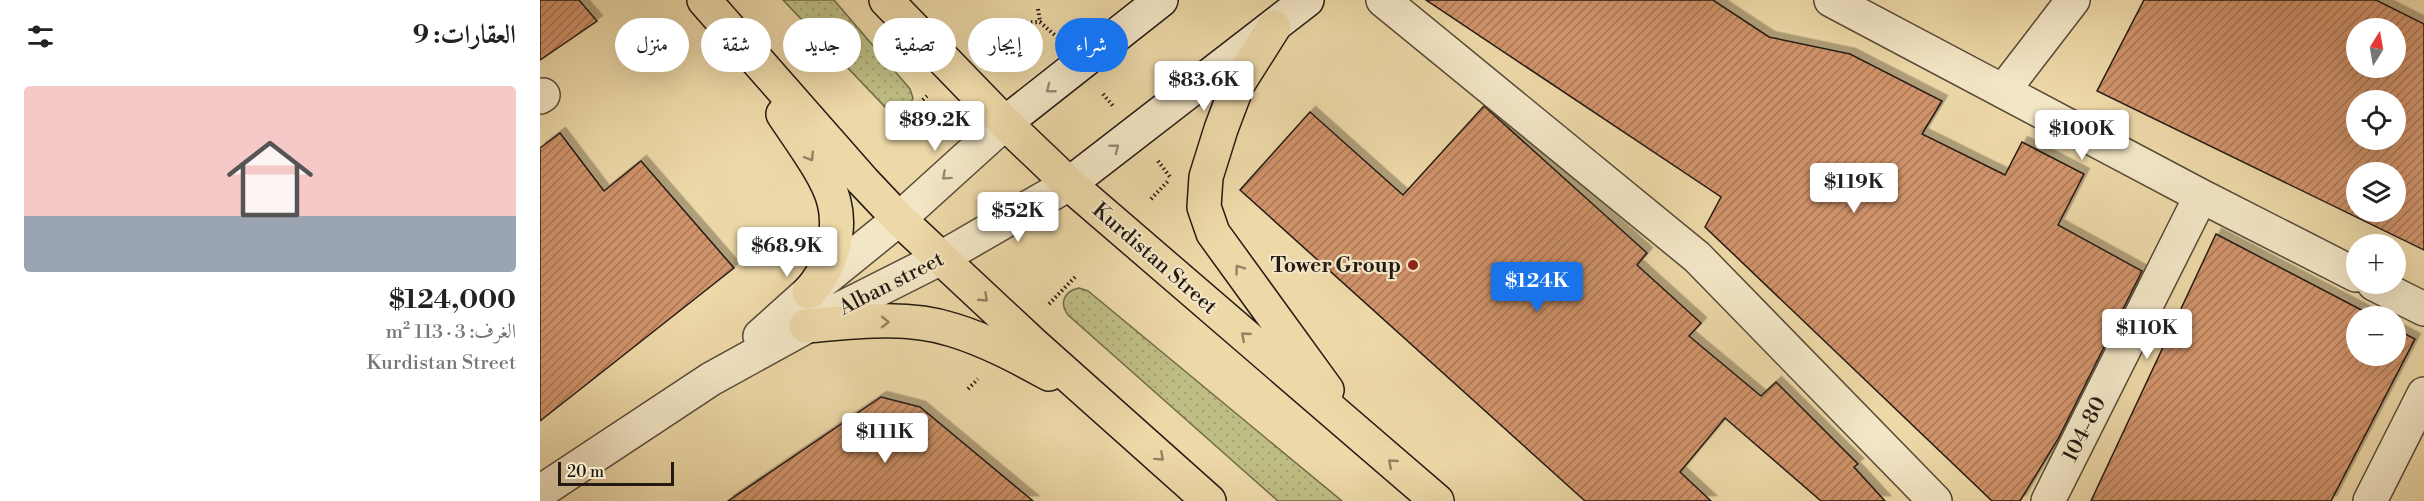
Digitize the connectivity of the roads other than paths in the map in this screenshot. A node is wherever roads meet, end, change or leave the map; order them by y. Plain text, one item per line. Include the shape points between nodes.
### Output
1 (704, 0) edge
2 (886, 0) edge
3 (1161, 0) edge
4 (1307, 0) edge
5 (1383, 0) edge
6 (1831, 0) edge
7 (2073, 0) edge
8 (720, 18) edge
9 (1274, 27) junction
10 (757, 72) edge
11 (767, 72) edge
12 (2003, 91) junction
13 (1005, 123) junction
14 (1069, 184) junction
15 (2201, 196) junction
16 (900, 219) junction
17 (941, 258) junction
18 (2346, 270) edge
19 (809, 292) junction
20 (2394, 294) edge
21 (2424, 309) edge
22 (806, 326) junction
23 (711, 379) junction
24 (2424, 394) edge
25 (1132, 432) junction
26 (1360, 435) junction
27 (540, 492) edge
28 (1209, 501) edge
29 (1437, 501) edge
30 (1935, 501) edge
31 (2048, 501) edge
32 (2370, 501) edge

1 - 8 highway
2 - 13 highway, Kurdistan Street
3 -> 13 street, Alban street
4 - 9 street, Alban street
5 - 30 street via 1697,257
6 - 12 street
7 - 12 street
14 -> 9 street, Alban street
26 -> 9 highway via 1213,233 1204,207 1206,177 1238,84
10 -> 19 highway via 835,203 836,240 824,273
11 - 16 highway
12 - 15 street
13 - 14 highway, Kurdistan Street
13 -> 16 street, Alban street
14 - 17 street, Alban street
26 -> 14 highway, Kurdistan Street
15 - 18 street
15 - 31 street, 104-80
16 - 17 highway
16 - 19 street, Alban street
17 - 22 street, Alban street
17 -> 25 highway
19 - 23 street, Alban street
20 - 21 street
22 - 23 street, Alban street
22 -> 25 highway via 877,322 952,330 1020,358 1079,389
23 - 27 street, Alban street
24 - 32 street
25 -> 28 highway
29 -> 26 highway, Kurdistan Street

